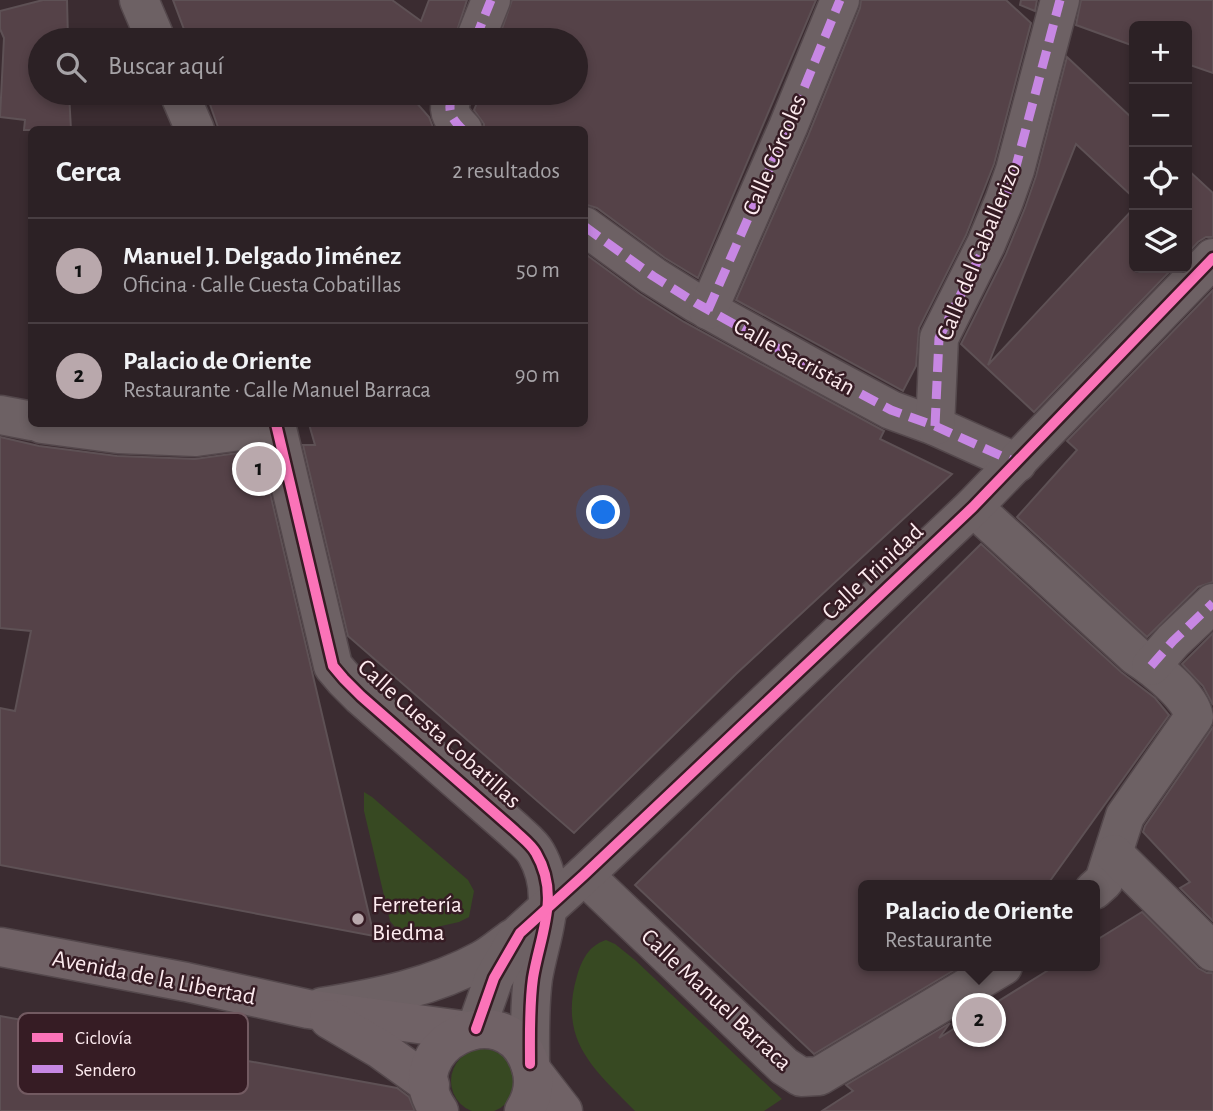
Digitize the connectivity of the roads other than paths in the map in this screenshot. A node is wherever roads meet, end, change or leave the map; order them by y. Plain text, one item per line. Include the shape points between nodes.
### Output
1 (139, 0) edge
2 (491, 0) edge
3 (840, 0) edge
4 (1059, 0) edge
5 (151, 28) edge
6 (480, 28) edge
7 (184, 105) edge
8 (193, 126) edge
9 (588, 229) edge
10 (1213, 258) edge
11 (708, 310) junction
12 (0, 415) edge
13 (28, 420) edge
14 (934, 426) junction
15 (65, 427) edge
16 (264, 427) edge
17 (277, 427) edge
18 (1017, 463) junction
19 (973, 507) junction
20 (1213, 603) edge
21 (1151, 666) junction
22 (1114, 854) junction
23 (584, 875) junction
24 (1100, 885) edge
25 (550, 904) junction
26 (520, 933) junction
27 (0, 947) edge
28 (1213, 952) edge
29 (995, 971) edge
30 (308, 1009) junction
31 (472, 1030) junction
32 (531, 1068) junction
33 (432, 1102) edge
34 (524, 1111) edge
35 (562, 1111) edge

1 - 5 street
2 - 6 street
3 - 11 street, Calle Córcoles
4 - 14 street, Calle del Caballerizo via 1012,180 939,338
7 - 8 street
9 - 11 street, Calle Sacristán
10 - 18 street, Calle Trinidad
11 - 14 street, Calle Sacristán via 891,410
12 - 13 street
14 - 18 street, Calle Sacristán
15 - 16 street via 196,437
17 - 25 street, Calle Cuesta Cobatillas via 333,666 536,851
18 - 19 street, Calle Trinidad
19 - 21 street
19 - 23 street, Calle Trinidad
20 - 21 street
21 - 22 street via 1183,697 1194,716 1125,816
22 - 24 street
22 - 28 street
23 - 25 street, Calle Trinidad
23 - 29 street, Calle Manuel Barraca via 783,1066 800,1077 819,1076
25 - 26 street, Calle Trinidad
25 - 32 street via 530,1000
26 - 30 street, Avenida de la Libertad via 485,959 435,980 371,999
26 - 31 street, Calle Trinidad
27 - 30 main road, Avenida de la Libertad
30 - 31 main road, Avenida de la Libertad
30 - 33 main road, Avenida de la Libertad via 355,1033
31 - 32 main road, Avenida de la Libertad via 508,1036 522,1048
31 - 33 main road via 454,1036 437,1053 430,1070
32 - 34 main road via 531,1097
32 - 35 main road, Avenida de la Libertad

